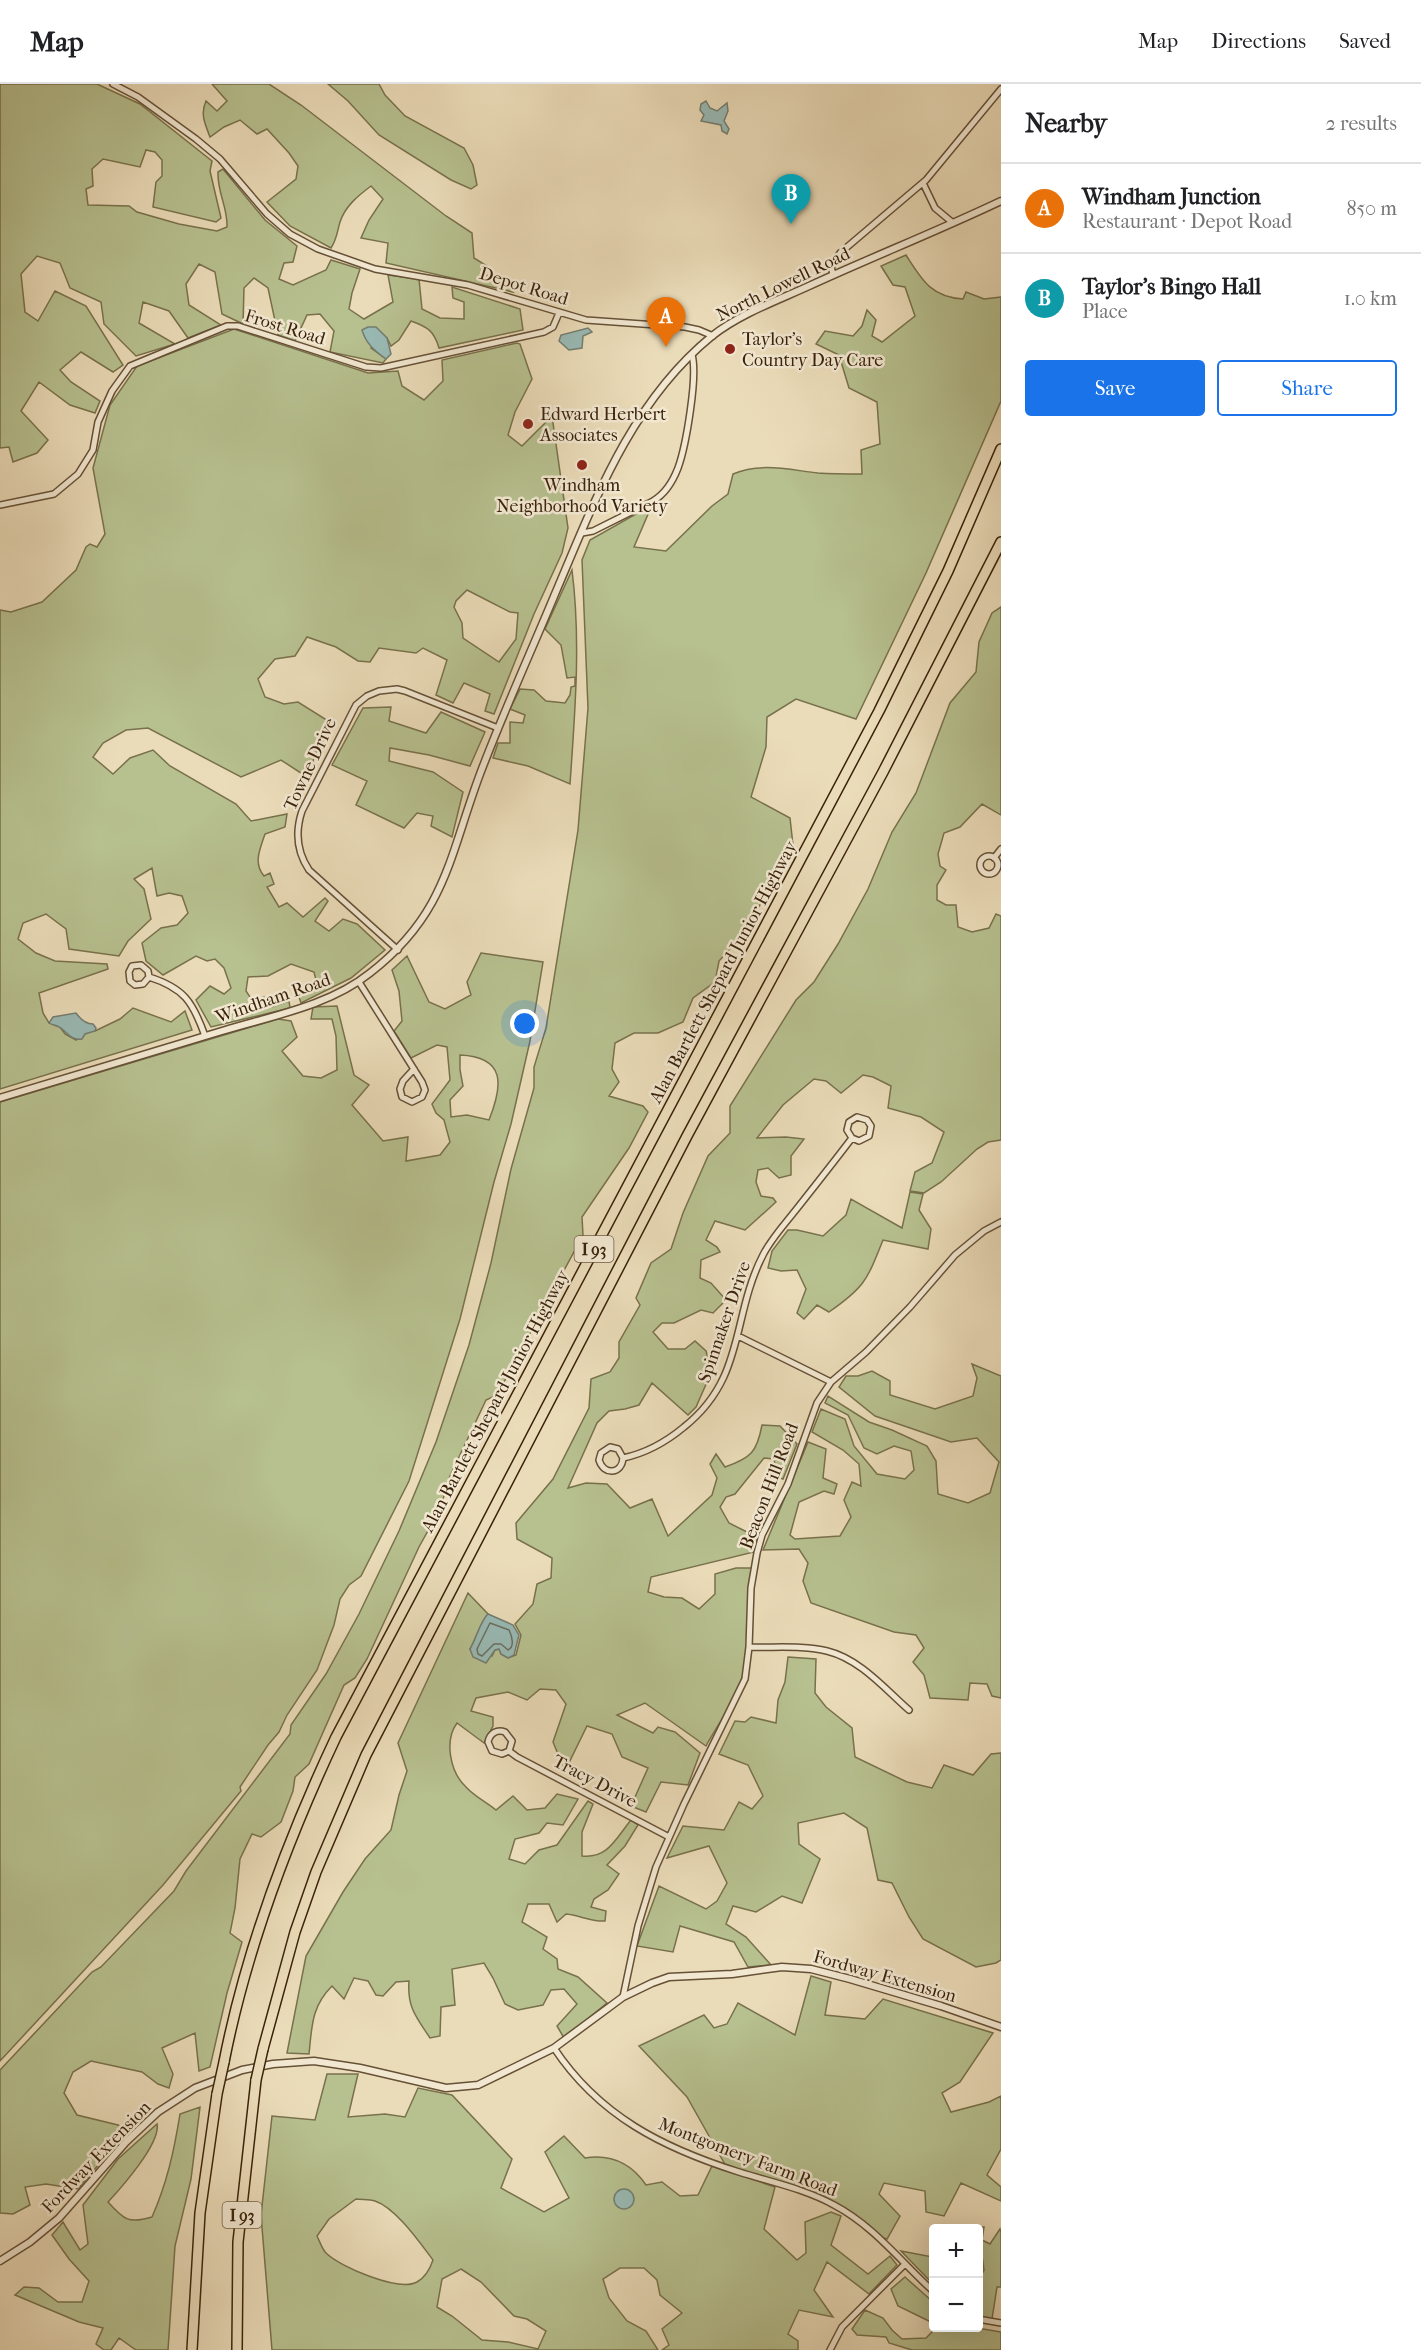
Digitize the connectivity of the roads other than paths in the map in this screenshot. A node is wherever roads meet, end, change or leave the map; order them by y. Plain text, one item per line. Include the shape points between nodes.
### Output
1 (113, 84) edge
2 (1001, 89) edge
3 (923, 183) junction
4 (1001, 201) edge
5 (953, 223) junction
6 (833, 274) junction
7 (559, 312) junction
8 (713, 336) junction
9 (692, 355) junction
10 (1001, 449) edge
11 (0, 506) edge
12 (582, 533) junction
13 (1001, 542) edge
14 (561, 580) joint
15 (498, 728) junction
16 (1001, 849) edge
17 (994, 858) dead end
18 (398, 950) junction
19 (148, 977) dead end
20 (359, 982) junction
21 (206, 1036) junction
22 (414, 1069) junction
23 (0, 1098) edge
24 (852, 1138) junction
25 (1001, 1222) edge
26 (738, 1336) junction
27 (831, 1382) junction
28 (623, 1458) junction
29 (749, 1647) junction
30 (909, 1710) dead end
31 (509, 1750) junction
32 (669, 1837) junction
33 (623, 1997) junction
34 (1001, 2027) edge
35 (554, 2048) junction
36 (0, 2261) edge
37 (905, 2264) junction
38 (929, 2288) edge
39 (983, 2320) edge
40 (1001, 2323) edge
41 (192, 2350) edge
42 (237, 2350) edge
43 (830, 2350) edge

1 - 7 street, Depot Road via 138,97 212,152 282,228 329,253 375,269 468,285
2 - 3 street
3 - 5 street via 935,208
3 - 6 street via 840,253 831,267
4 - 5 street, North Lowell Road
5 - 6 street, North Lowell Road
6 - 8 street, North Lowell Road via 761,307
7 - 8 street, Depot Road via 586,320 685,327
7 - 11 street, Frost Road via 553,327 544,332 381,368 227,326 130,366 112,392 98,422 93,450 78,474 54,494
8 - 9 street, North Lowell Road
9 - 12 street, North Lowell Road via 629,432
9 - 12 street via 695,373 682,455 667,488 653,501
10 - 41 highway, Alan Bartlett Shepard Junior Highway / I 93, bridge via 948,571 879,711 332,1746 300,1818 243,1983 224,2062 200,2212
12 - 14 street, North Lowell Road
13 - 42 highway, I 93, bridge via 366,1755 315,1872 256,2080 238,2241
14 - 15 street, Windham Road
15 - 18 street, Windham Road via 439,892
15 - 18 street, Towne Drive via 405,691 375,693 351,712 302,811 298,842 309,870
16 - 17 street
18 - 20 street, Windham Road
19 - 21 street via 186,997
20 - 21 street, Windham Road via 308,1005
20 - 22 street
21 - 23 street, Windham Road
22 - 22 street via 400,1089 402,1097 412,1102 420,1100 425,1090
24 - 24 street, Spinnaker Drive via 847,1130 849,1122 857,1117 867,1120 871,1126 868,1136 862,1141
24 - 26 street, Spinnaker Drive via 767,1248
25 - 27 street, Beacon Hill Road via 962,1248 910,1307
26 - 27 street
26 - 28 street, Spinnaker Drive via 725,1379 705,1409 663,1443
27 - 29 street, Beacon Hill Road via 817,1403 788,1484 762,1535 751,1588
28 - 28 street, Spinnaker Drive via 621,1467 611,1472 599,1460 610,1447 620,1451
29 - 30 street via 820,1650 838,1655 862,1668
29 - 32 street, Beacon Hill Road via 742,1688
31 - 31 street, Tracy Drive via 502,1754 492,1751 488,1742 491,1735 507,1733 512,1742
31 - 32 street, Tracy Drive via 519,1759
32 - 33 street, Beacon Hill Road via 646,1898
33 - 34 street, Fordway Extension via 669,1977 795,1967 850,1979
33 - 35 street, Fordway Extension
35 - 36 street, Fordway Extension via 489,2081 459,2088 310,2061 263,2065 224,2076 184,2094 153,2116 59,2218
35 - 37 street, Montgomery Farm Road via 599,2100 639,2130 708,2161 834,2205 870,2229
37 - 38 street, Montgomery Farm Road
37 - 43 street via 842,2327
39 - 40 street

